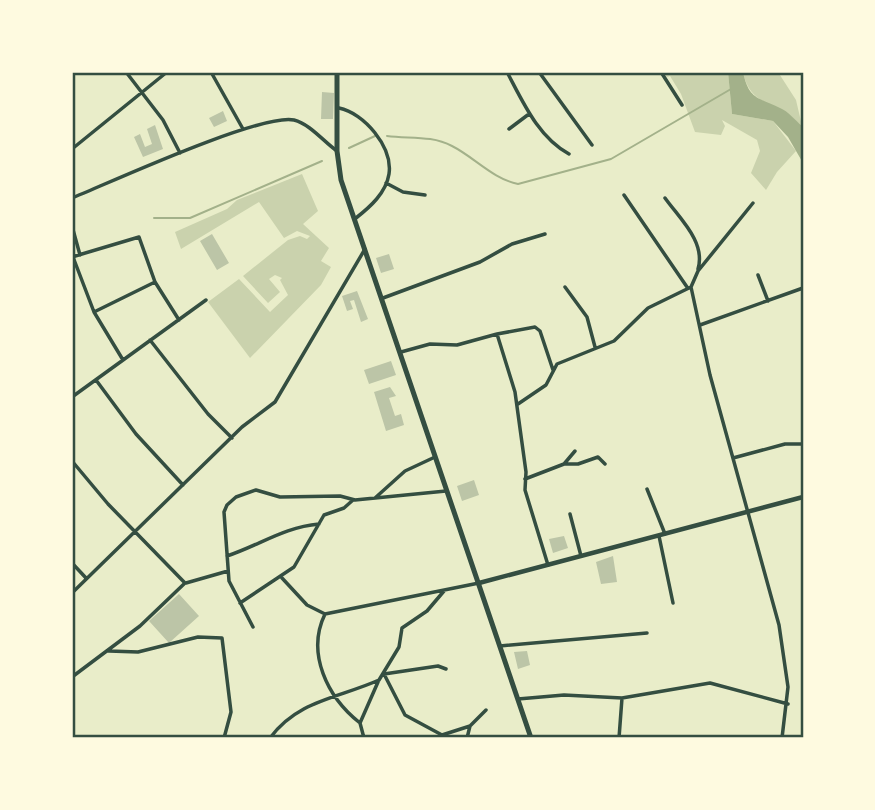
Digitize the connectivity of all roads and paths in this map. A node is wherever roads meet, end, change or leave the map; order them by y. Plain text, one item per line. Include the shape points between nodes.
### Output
1 (126, 72) edge
2 (167, 72) edge
3 (211, 72) edge
4 (338, 72) edge
5 (356, 72) edge
6 (507, 72) edge
7 (539, 72) edge
8 (661, 72) edge
9 (142, 92) junction
10 (682, 106) dead end
11 (339, 108) junction
12 (529, 114) junction
13 (243, 129) junction
14 (509, 129) dead end
15 (592, 145) dead end
16 (72, 149) edge
17 (337, 152) junction
18 (180, 153) junction
19 (569, 154) dead end
20 (386, 183) junction
21 (425, 195) dead end
22 (624, 195) dead end
23 (72, 198) edge
24 (665, 198) dead end
25 (752, 203) dead end
26 (356, 218) junction
27 (72, 226) edge
28 (545, 234) dead end
29 (366, 248) junction
30 (80, 255) junction
31 (72, 257) edge
32 (698, 271) junction
33 (758, 275) dead end
34 (155, 282) junction
35 (565, 287) dead end
36 (689, 287) junction
37 (803, 288) edge
38 (383, 298) junction
39 (206, 299) dead end
40 (768, 301) junction
41 (94, 312) junction
42 (179, 320) junction
43 (700, 325) junction
44 (498, 334) junction
45 (150, 340) junction
46 (595, 347) junction
47 (401, 352) junction
48 (123, 360) junction
49 (553, 372) junction
50 (96, 380) junction
51 (72, 397) edge
52 (518, 405) junction
53 (232, 438) junction
54 (803, 444) edge
55 (575, 451) dead end
56 (436, 456) junction
57 (733, 458) junction
58 (72, 461) edge
59 (564, 464) junction
60 (605, 464) dead end
61 (525, 479) junction
62 (183, 485) junction
63 (647, 489) dead end
64 (448, 491) junction
65 (803, 498) edge
66 (374, 499) junction
67 (353, 500) junction
68 (746, 510) junction
69 (570, 514) dead end
70 (319, 524) junction
71 (134, 532) junction
72 (662, 535) junction
73 (581, 556) junction
74 (227, 557) junction
75 (72, 563) edge
76 (548, 565) junction
77 (228, 571) junction
78 (86, 578) junction
79 (282, 578) junction
80 (185, 583) junction
81 (479, 583) junction
82 (444, 591) junction
83 (72, 593) edge
84 (240, 603) junction
85 (673, 603) dead end
86 (325, 614) junction
87 (253, 627) dead end
88 (647, 633) dead end
89 (500, 646) junction
90 (107, 651) junction
91 (446, 669) dead end
92 (384, 674) junction
93 (72, 677) edge
94 (379, 680) junction
95 (335, 694) junction
96 (622, 698) junction
97 (518, 699) junction
98 (788, 704) junction
99 (486, 710) dead end
100 (360, 723) junction
101 (470, 726) junction
102 (224, 738) edge
103 (270, 738) edge
104 (364, 738) edge
105 (467, 738) edge
106 (531, 738) edge
107 (619, 738) edge
108 (782, 738) edge

1 - 9 street
2 - 9 street
3 - 13 street
4 - 5 street
4 - 11 main road
6 - 12 street
7 - 15 street
8 - 10 street
9 - 16 street
9 - 18 street
11 - 17 main road
11 - 20 street via 352,111 375,134 387,158
12 - 14 street
12 - 19 street via 550,141
13 - 17 street via 297,121
13 - 18 street
17 - 26 main road via 341,180
18 - 23 street
20 - 21 street via 403,192
20 - 26 street via 373,205
22 - 36 street
24 - 32 street via 699,246
25 - 32 street
26 - 29 main road
27 - 30 street
28 - 38 street
29 - 38 main road
29 - 53 street via 275,402
30 - 31 street
30 - 34 street via 139,237
31 - 41 street
32 - 36 street
33 - 40 street
34 - 41 street
34 - 42 street
35 - 46 street via 587,317
36 - 43 street
36 - 46 street via 649,308 614,341
37 - 40 street
38 - 47 main road
39 - 42 street
40 - 43 street
41 - 48 street
42 - 45 street
43 - 57 street
44 - 47 street
44 - 49 street via 536,327
44 - 52 street
45 - 48 street
45 - 53 street
46 - 49 street via 557,364
47 - 56 main road
48 - 50 street
49 - 52 street via 546,385
50 - 51 street
50 - 62 street via 136,434
52 - 61 street
53 - 62 street
54 - 57 street via 785,444
55 - 59 street
56 - 64 main road
56 - 66 street via 405,471
57 - 68 street
58 - 71 street
59 - 60 street via 598,457
59 - 61 street
61 - 76 street
62 - 71 street
63 - 72 street
64 - 66 street
64 - 81 main road
65 - 68 street
66 - 67 street
67 - 70 street via 324,515
67 - 74 street via 247,491 225,508
68 - 72 street
68 - 98 street via 779,625
69 - 73 street
70 - 74 street via 270,535 261,544
70 - 79 street via 294,567
71 - 78 street
71 - 80 street
72 - 73 street
72 - 85 street
73 - 76 street
74 - 77 street
75 - 78 street
76 - 81 street
77 - 80 street
77 - 84 street
78 - 83 street
79 - 84 street
79 - 86 street via 307,605
80 - 90 street
81 - 82 street
81 - 89 main road
82 - 86 street
82 - 92 street via 427,611 402,628 399,647
84 - 87 street
86 - 95 street via 317,629 317,653
88 - 89 street
89 - 97 main road
90 - 93 street
90 - 102 street via 138,652 198,637 222,638 231,712
91 - 92 street via 438,666
92 - 94 street
92 - 101 street via 405,715 442,735
94 - 95 street
94 - 100 street
95 - 100 street
95 - 103 street via 282,722
96 - 97 street via 564,695
96 - 98 street via 718,683
96 - 107 street
97 - 106 main road
98 - 108 street
99 - 101 street
100 - 104 street
101 - 105 street

